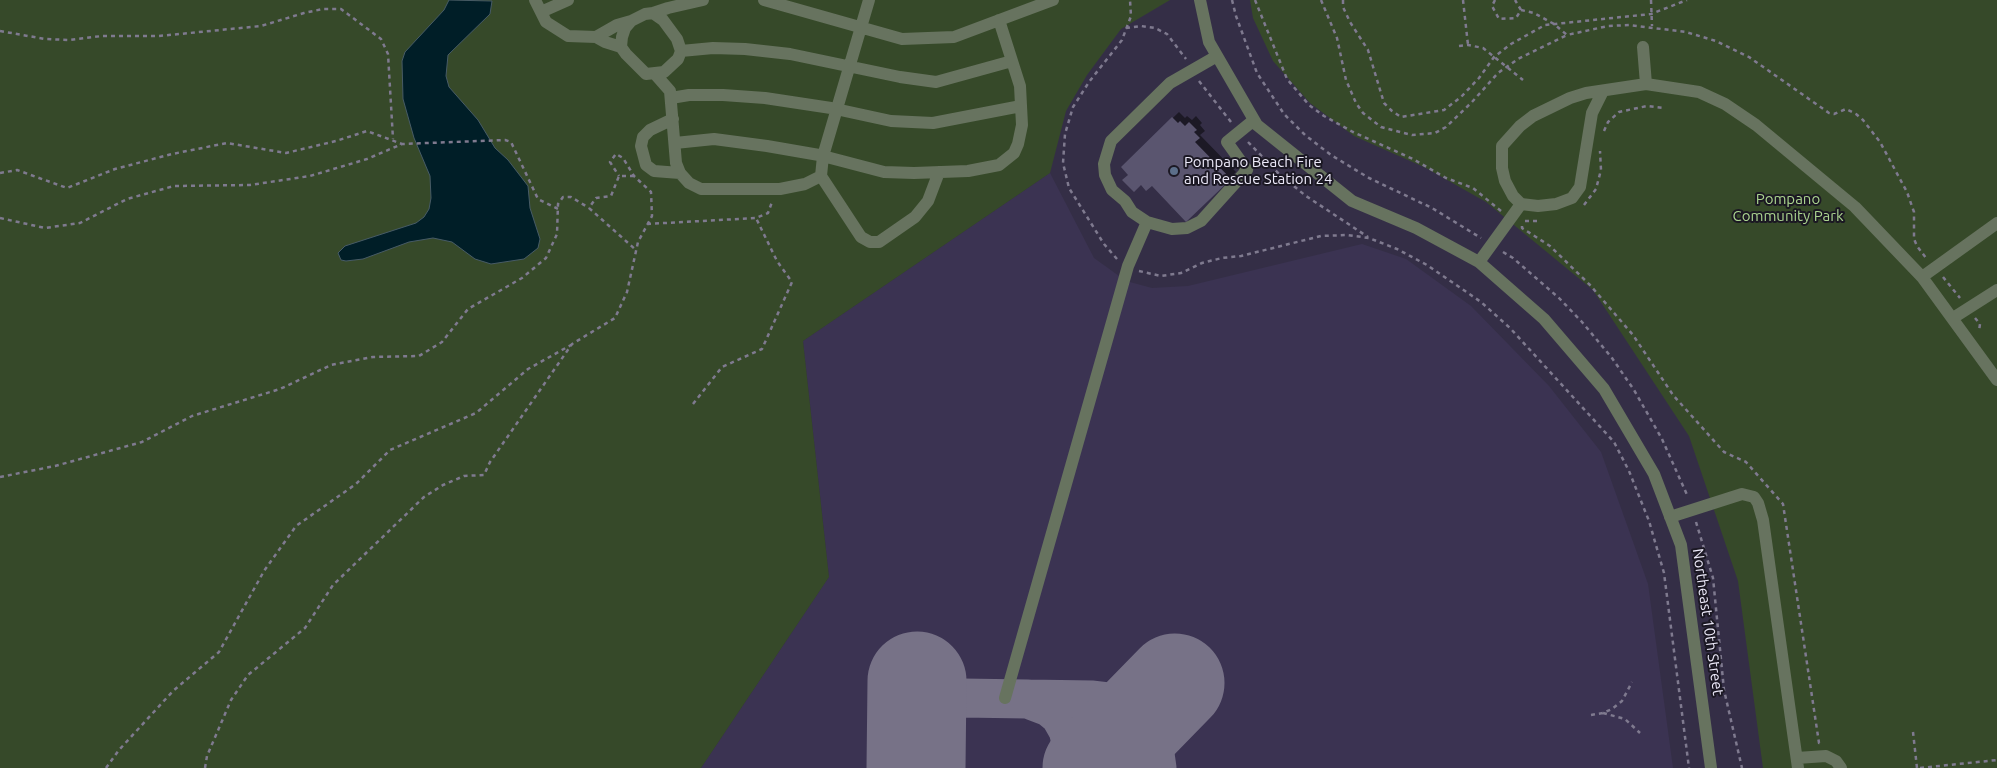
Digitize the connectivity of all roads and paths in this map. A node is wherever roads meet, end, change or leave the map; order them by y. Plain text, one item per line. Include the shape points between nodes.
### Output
1 (535, 0) edge
2 (568, 0) edge
3 (703, 0) edge
4 (764, 0) edge
5 (870, 0) edge
6 (1053, 0) edge
7 (1130, 0) edge
8 (1200, 0) edge
9 (1232, 0) edge
10 (1255, 0) edge
11 (1321, 0) edge
12 (1343, 0) edge
13 (1463, 0) edge
14 (1495, 0) edge
15 (1515, 0) edge
16 (1650, 0) edge
17 (1687, 0) edge
18 (1521, 10) junction
19 (541, 12) junction
20 (654, 13) junction
21 (1651, 14) junction
22 (999, 20) junction
23 (631, 21) junction
24 (1554, 24) junction
25 (1652, 26) junction
26 (861, 28) junction
27 (0, 31) edge
28 (1567, 35) junction
29 (596, 36) junction
30 (1468, 45) junction
31 (1459, 46) dead end
32 (621, 47) junction
33 (1643, 47) dead end
34 (681, 51) junction
35 (1217, 56) junction
36 (1494, 57) junction
37 (1012, 61) junction
38 (849, 66) junction
39 (1508, 66) junction
40 (655, 74) junction
41 (1523, 80) dead end
42 (1646, 84) junction
43 (1603, 91) junction
44 (671, 98) junction
45 (1021, 106) junction
46 (1664, 108) dead end
47 (838, 110) junction
48 (672, 119) junction
49 (1254, 120) junction
50 (1602, 134) dead end
51 (392, 139) junction
52 (674, 143) junction
53 (402, 144) junction
54 (1600, 150) dead end
55 (823, 156) junction
56 (939, 172) junction
57 (0, 173) edge
58 (680, 173) junction
59 (619, 176) junction
60 (634, 176) junction
61 (821, 176) junction
62 (777, 189) junction
63 (1521, 204) junction
64 (589, 208) junction
65 (1581, 208) dead end
66 (558, 209) junction
67 (0, 218) edge
68 (756, 218) junction
69 (1510, 219) junction
70 (1539, 221) dead end
71 (1147, 222) junction
72 (1997, 223) edge
73 (647, 224) junction
74 (1522, 228) junction
75 (1492, 245) junction
76 (636, 250) junction
77 (1479, 262) junction
78 (1128, 266) junction
79 (1935, 267) junction
80 (1922, 277) junction
81 (1997, 290) edge
82 (1968, 309) junction
83 (1953, 318) junction
84 (1983, 336) dead end
85 (572, 344) junction
86 (1997, 380) edge
87 (693, 404) dead end
88 (0, 477) edge
89 (1692, 510) junction
90 (1670, 517) junction
91 (1632, 682) dead end
92 (1005, 698) dead end
93 (1603, 713) junction
94 (1591, 715) dead end
95 (1913, 732) dead end
96 (1640, 733) dead end
97 (1824, 744) dead end
98 (1997, 760) edge
99 (1797, 765) edge
100 (106, 768) edge
101 (205, 768) edge
102 (1689, 768) edge
103 (1711, 768) edge
104 (1742, 768) edge
105 (1841, 768) edge
106 (1919, 768) edge

1 - 19 street
2 - 19 street
3 - 20 street
4 - 26 street
5 - 26 street
6 - 22 street
7 - 78 path via 1131,16 1122,40 1074,107 1065,134 1063,163 1069,188 1104,244 1121,263
8 - 35 street, Northeast 10th Street via 1209,42
9 - 75 path via 1257,73 1284,114 1305,134 1331,155 1369,178 1449,218
10 - 69 path via 1287,79 1309,105 1353,132 1473,188
11 - 39 path via 1337,38 1346,80 1356,103 1372,122 1393,131 1412,135 1435,133 1458,116
12 - 36 path via 1350,22 1368,50 1384,103 1401,117 1444,110 1479,78
13 - 30 path
14 - 18 path via 1492,6 1499,19 1516,18
15 - 18 path
16 - 21 path
17 - 21 path
18 - 24 path
19 - 29 street via 546,22 568,36
20 - 23 street
20 - 34 street via 677,39
21 - 24 path
21 - 25 path
22 - 26 street via 954,37 902,39
22 - 37 street
23 - 29 street
23 - 32 street via 625,28
24 - 28 path
24 - 36 path via 1545,25
25 - 28 path via 1608,26
25 - 79 path via 1716,41 1749,57 1829,113 1846,109 1863,120 1884,148 1907,192 1914,212 1914,239
26 - 38 street
27 - 51 path via 70,40 102,36 158,36 261,26 322,9 342,9 381,39 388,54
28 - 39 path
29 - 32 street
30 - 31 path
30 - 36 path via 1483,48
32 - 40 street via 638,68 646,74
33 - 42 street
34 - 38 street via 745,48
34 - 40 street via 672,67
35 - 49 street, Northeast 10th Street
35 - 71 street via 1170,84 1111,141 1104,164 1112,190 1132,212
36 - 39 path
37 - 38 street via 936,82 900,78
37 - 45 street via 1020,86
38 - 47 street
39 - 41 path
40 - 44 street via 670,91
42 - 43 street
42 - 80 street via 1699,92 1756,125 1855,207
43 - 63 street via 1592,113 1580,187 1572,198 1556,204
43 - 63 street via 1570,98 1533,116 1502,146 1505,181
44 - 47 street via 715,95 765,98
44 - 48 street
45 - 47 street via 933,123 891,121
45 - 56 street via 1022,125 1014,153 999,165
46 - 50 path via 1646,106 1619,112 1608,122
47 - 55 street
48 - 52 street
48 - 58 street via 650,130 640,146 646,165 654,171
49 - 71 street via 1227,142 1247,170 1201,220 1187,228 1172,229
49 - 77 street, Northeast 10th Street via 1352,201 1416,228
51 - 53 path
51 - 57 path via 367,131 286,153 227,143 116,169 67,188 18,170
52 - 55 street via 714,139
52 - 58 street
53 - 66 path via 511,142 538,199
53 - 67 path via 368,159 310,176 250,185 174,186 126,200 80,222 45,228
54 - 65 path via 1601,170 1596,189
55 - 56 street via 884,172
55 - 61 street
56 - 61 street via 928,201 915,217 879,242 861,237
58 - 62 street via 689,183 701,188
59 - 60 path
59 - 60 path via 610,162 616,154 623,158
59 - 64 path via 611,196 596,198
60 - 73 path via 651,192 652,216
61 - 62 street via 805,184
62 - 68 path via 768,213
63 - 69 street
64 - 66 path via 571,197 563,197
64 - 76 path
66 - 88 path via 557,234 546,258 522,278 468,309 442,342 419,356 373,357 331,365 280,389 192,416 142,442
68 - 73 path
68 - 87 path via 777,261 792,282 762,348 722,367
69 - 74 path
69 - 75 street
70 - 74 path via 1525,221
71 - 78 street
72 - 79 street
73 - 76 path
74 - 97 path via 1550,246 1590,284 1633,335 1673,395 1724,452 1746,462 1783,504 1819,743
75 - 77 street
75 - 89 path via 1559,298 1612,358 1662,439
76 - 85 path via 627,292 615,318
77 - 90 street, Northeast 10th Street via 1544,319 1604,389 1654,474
78 - 92 street
78 - 102 path via 1161,276 1181,273 1222,258 1321,236 1347,235 1397,249 1482,302 1510,328 1614,442 1629,470 1649,521 1664,573
79 - 80 street
79 - 82 path
80 - 83 street
81 - 82 street
82 - 83 street
82 - 84 path via 1980,324 1978,330
83 - 86 street
85 - 100 path via 528,369 476,413 390,450 356,484 296,526 264,571 219,652 173,691 118,750
85 - 101 path via 484,475 464,476 424,497 334,585 305,628 248,675 231,700
89 - 90 street
89 - 99 street via 1742,494 1754,497 1758,503 1765,529
89 - 104 path via 1714,586 1724,690
90 - 103 street, Northeast 10th Street via 1681,545
91 - 93 path via 1622,701
93 - 94 path
93 - 96 path via 1625,719
95 - 106 path
98 - 106 path
99 - 105 street via 1826,756

